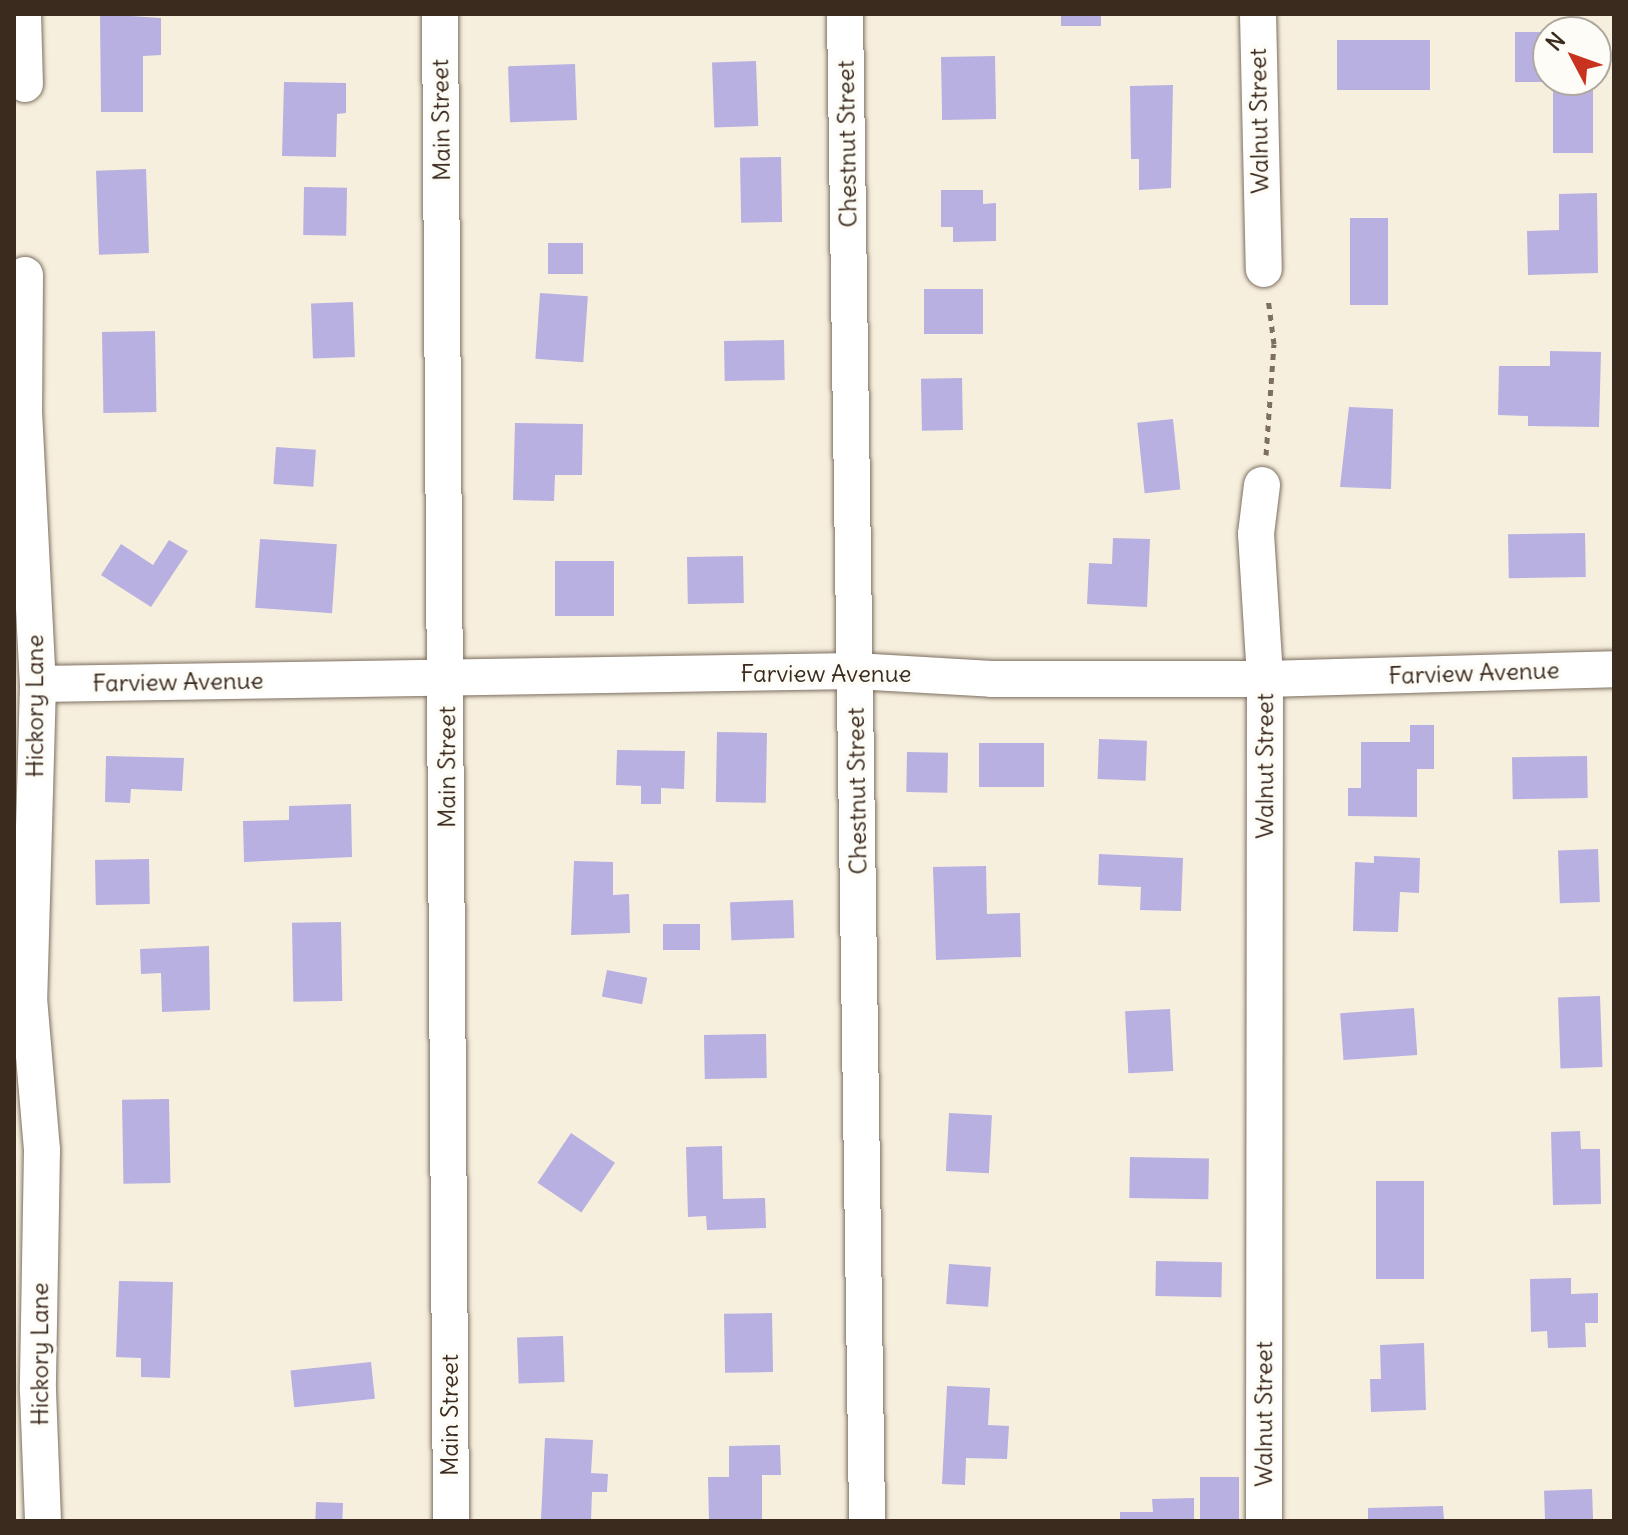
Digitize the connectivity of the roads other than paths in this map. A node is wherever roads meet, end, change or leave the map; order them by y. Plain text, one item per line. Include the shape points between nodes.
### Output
1 (23, 14) edge
2 (440, 14) edge
3 (845, 14) edge
4 (1258, 14) edge
5 (25, 84) dead end
6 (1264, 269) road end
7 (25, 275) dead end
8 (1262, 485) road end
9 (1614, 669) edge
10 (855, 671) junction
11 (446, 679) junction
12 (1265, 679) junction
13 (38, 684) junction
14 (43, 1521) edge
15 (451, 1521) edge
16 (867, 1521) edge
17 (1264, 1521) edge

1 - 5 street
2 - 11 street, Main Street
3 - 10 street, Chestnut Street
4 - 6 street, Walnut Street
7 - 13 street, Hickory Lane via 24,411
8 - 12 street, Walnut Street via 1256,534
9 - 12 street, Farview Avenue
10 - 11 street, Farview Avenue
10 - 12 street, Farview Avenue via 992,679
10 - 16 street, Chestnut Street
11 - 13 street, Farview Avenue
11 - 15 street, Main Street
12 - 17 street, Walnut Street
13 - 14 street, Hickory Lane via 29,998 42,1150 38,1391

